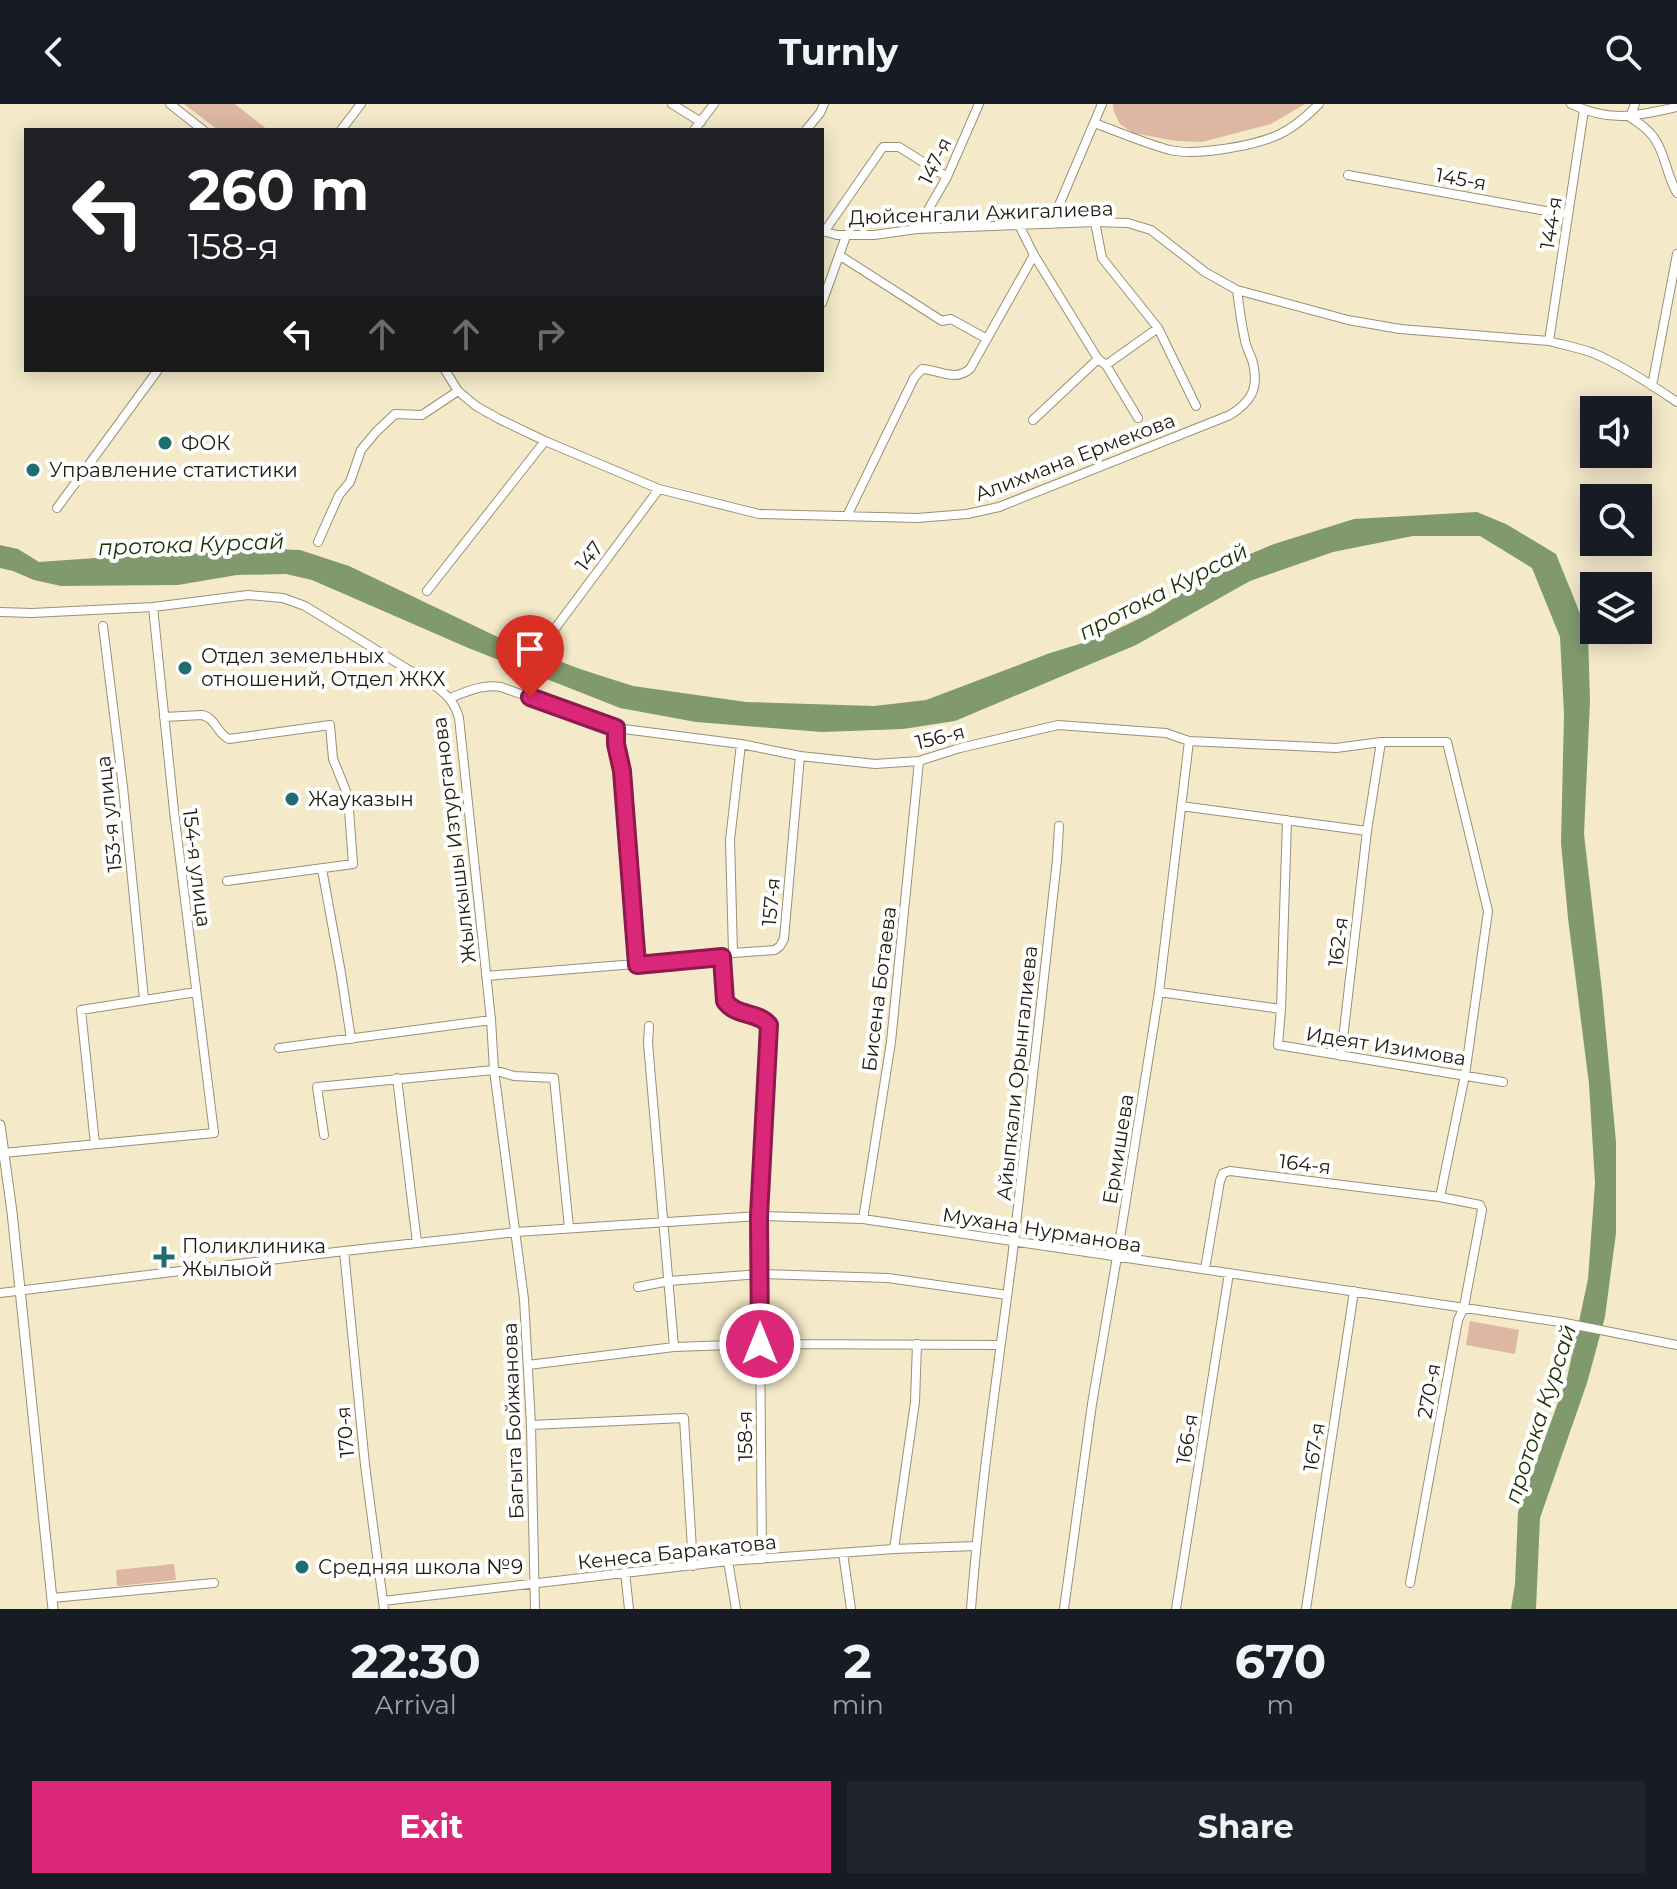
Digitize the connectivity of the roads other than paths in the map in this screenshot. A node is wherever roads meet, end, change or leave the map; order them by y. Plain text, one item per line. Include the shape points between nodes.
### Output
1 (170, 104) edge
2 (361, 104) edge
3 (672, 104) edge
4 (714, 104) edge
5 (824, 104) edge
6 (979, 104) edge
7 (1102, 104) edge
8 (1319, 104) edge
9 (1571, 104) edge
10 (1635, 104) edge
11 (1677, 107) edge
12 (1584, 110) junction
13 (1630, 117) junction
14 (701, 122) junction
15 (1094, 123) junction
16 (200, 128) edge
17 (343, 128) edge
18 (696, 128) edge
19 (808, 128) edge
20 (1348, 175) dead end
21 (947, 177) junction
22 (1677, 193) edge
23 (1568, 215) junction
24 (1095, 222) junction
25 (1051, 224) junction
26 (1019, 225) junction
27 (917, 229) junction
28 (824, 230) edge
29 (824, 231) edge
30 (846, 236) junction
31 (1677, 254) edge
32 (839, 255) junction
33 (1034, 255) junction
34 (1237, 290) junction
35 (824, 297) edge
36 (1158, 328) junction
37 (987, 339) junction
38 (1549, 341) junction
39 (1102, 362) junction
40 (157, 372) edge
41 (446, 372) edge
42 (1652, 386) junction
43 (458, 391) junction
44 (1677, 402) edge
45 (1196, 406) dead end
46 (1138, 418) dead end
47 (1033, 420) dead end
48 (545, 441) junction
49 (659, 489) junction
50 (57, 508) dead end
51 (847, 516) junction
52 (318, 542) dead end
53 (427, 591) dead end
54 (153, 607) junction
55 (0, 614) edge
56 (103, 626) dead end
57 (545, 642) dead end
58 (450, 698) junction
59 (164, 717) junction
60 (616, 728) junction
61 (1189, 741) junction
62 (1381, 742) junction
63 (741, 744) junction
64 (800, 756) junction
65 (919, 761) junction
66 (1181, 806) junction
67 (1287, 820) junction
68 (1059, 826) dead end
69 (1367, 831) junction
70 (322, 869) junction
71 (227, 881) dead end
72 (733, 953) junction
73 (722, 957) junction
74 (637, 965) junction
75 (486, 976) junction
76 (196, 992) junction
77 (1159, 992) junction
78 (144, 999) junction
79 (1281, 1009) junction
80 (491, 1020) junction
81 (649, 1026) dead end
82 (351, 1039) junction
83 (279, 1048) dead end
84 (1341, 1056) junction
85 (494, 1070) junction
86 (1465, 1075) junction
87 (397, 1078) junction
88 (1503, 1082) dead end
89 (0, 1125) edge
90 (324, 1135) dead end
91 (95, 1144) junction
92 (3, 1153) junction
93 (1440, 1197) junction
94 (1480, 1205) joint
95 (759, 1216) junction
96 (863, 1219) junction
97 (664, 1222) junction
98 (569, 1228) junction
99 (516, 1232) junction
100 (1014, 1241) junction
101 (417, 1243) junction
102 (344, 1251) junction
103 (1117, 1257) junction
104 (1205, 1269) junction
105 (1229, 1273) junction
106 (760, 1274) junction
107 (669, 1281) junction
108 (638, 1287) dead end
109 (20, 1291) junction
110 (1354, 1291) junction
111 (0, 1293) edge
112 (1007, 1295) junction
113 (1464, 1307) junction
114 (760, 1344) junction
115 (917, 1344) junction
116 (999, 1345) junction
117 (1677, 1345) edge
118 (674, 1347) junction
119 (528, 1365) junction
120 (531, 1425) junction
121 (976, 1546) junction
122 (894, 1549) junction
123 (843, 1553) junction
124 (762, 1559) junction
125 (728, 1561) junction
126 (693, 1566) junction
127 (625, 1572) junction
128 (536, 1582) junction
129 (214, 1583) dead end
130 (1410, 1583) dead end
131 (53, 1604) edge
132 (384, 1605) edge
133 (535, 1609) edge
134 (629, 1609) edge
135 (736, 1609) edge
136 (851, 1609) edge
137 (971, 1609) edge
138 (1064, 1609) edge
139 (1176, 1609) edge
140 (1306, 1609) edge

1 - 16 street
2 - 17 street
3 - 14 street
4 - 14 street
5 - 19 street
6 - 21 street, 147-я
7 - 15 street
8 - 15 street via 1280,134 1205,151 1173,151
9 - 12 street
10 - 13 street
11 - 13 street
12 - 13 street
12 - 23 street, 144-я
13 - 22 street via 1649,130 1661,149
14 - 18 street
15 - 25 street
20 - 23 street, 145-я
21 - 27 street, 147-я
21 - 28 street via 899,147 883,147
23 - 38 street, 144-я
24 - 25 street, Дюйсенгали Ажигалиева
24 - 34 street, Дюйсенгали Ажигалиева via 1151,230
24 - 36 street via 1102,258
25 - 26 street, Дюйсенгали Ажигалиева
26 - 27 street, Дюйсенгали Ажигалиева
26 - 33 street
27 - 30 street, Дюйсенгали Ажигалиева
29 - 30 street, Дюйсенгали Ажигалиева
30 - 32 street
31 - 42 street
32 - 35 street
32 - 37 street via 942,321 951,319
33 - 37 street
33 - 39 street
34 - 38 street, Дюйсенгали Ажигалиева via 1400,329
34 - 51 street, Алихмана Ермекова via 1255,377 1254,393 1230,415 999,507 939,517
36 - 39 street
36 - 45 street
37 - 51 street via 964,374 954,377 922,369 914,378
38 - 42 street, Дюйсенгали Ажигалиева via 1595,354
39 - 46 street
39 - 47 street
40 - 50 street
41 - 43 street, Алихмана Ермекова
42 - 44 street, Дюйсенгали Ажигалиева
43 - 48 street, Алихмана Ермекова via 476,406
43 - 52 street via 422,415 395,414 376,432 361,450
48 - 49 street, Алихмана Ермекова
48 - 53 street
49 - 51 street, Алихмана Ермекова via 759,514
49 - 57 street, 147
54 - 55 street, Жылкышы Изтурганова
54 - 58 street, Жылкышы Изтурганова via 248,595 283,598 305,606
54 - 59 street, 154-я улица
56 - 78 street, 153-я улица
58 - 60 street, 156-я via 476,687 501,687
58 - 75 street, Жылкышы Изтурганова via 459,718
59 - 70 street via 207,716 229,739 330,725 333,759 348,796 353,864
59 - 76 street, 154-я улица
60 - 63 street, 156-я
60 - 74 street
61 - 62 street, 156-я via 1336,748
61 - 65 street, 156-я via 1166,733 1058,725
61 - 66 street, Ермишева
62 - 69 street, 162-я
62 - 86 street, 156-я via 1447,742 1488,911
63 - 64 street, 156-я
63 - 72 street via 730,840
64 - 65 street, 156-я via 875,764
64 - 72 street, 157-я via 784,939 775,950
65 - 96 street, Бисена Ботаева via 891,1042
66 - 67 street
66 - 77 street, Ермишева
67 - 69 street
67 - 79 street
68 - 100 street, Айыпкали Орынгалиева
69 - 84 street, 162-я
70 - 71 street
70 - 82 street
72 - 73 street, 157-я
73 - 74 street, 157-я
73 - 95 street, 158-я via 729,1007 769,1025
74 - 75 street, 157-я
75 - 80 street, Жылкышы Изтурганова
76 - 78 street
76 - 91 street, 154-я улица via 214,1133
77 - 79 street, Идеят Изимова
77 - 103 street, Ермишева
78 - 91 street via 81,1010
79 - 84 street, Идеят Изимова via 1278,1045
80 - 82 street
80 - 85 street, Жылкышы Изтурганова
81 - 97 street
82 - 83 street
84 - 86 street, Идеят Изимова
85 - 87 street
85 - 98 street via 554,1078
85 - 99 street, Жылкышы Изтурганова
86 - 88 street, Идеят Изимова
86 - 93 street
87 - 90 street via 317,1087
87 - 101 street
89 - 92 street
91 - 92 street
92 - 109 street
93 - 94 street, 164-я
93 - 104 street, 164-я via 1223,1173
94 - 113 street, 270-я
95 - 96 street, Мухана Нурманова
95 - 97 street, Мухана Нурманова
95 - 106 street, 158-я
96 - 100 street, Мухана Нурманова
97 - 98 street, Мухана Нурманова
97 - 107 street
98 - 99 street, Мухана Нурманова
99 - 101 street, Мухана Нурманова
99 - 119 street, Багыта Бойжанова
100 - 103 street, Мухана Нурманова
100 - 112 street, Айыпкали Орынгалиева
101 - 102 street, Мухана Нурманова
102 - 109 street, Мухана Нурманова
102 - 132 street, 170-я
103 - 104 street, Мухана Нурманова
103 - 138 street, Ермишева
104 - 105 street, Мухана Нурманова
105 - 110 street, Мухана Нурманова
105 - 139 street, 166-я
106 - 107 street
106 - 112 street via 888,1278
106 - 114 street, 158-я
107 - 108 street
107 - 118 street
109 - 111 street, Мухана Нурманова
109 - 131 street
110 - 113 street, Мухана Нурманова
110 - 140 street, 167-я
112 - 116 street, Айыпкали Орынгалиева
113 - 117 street, Мухана Нурманова
113 - 130 street, 270-я
114 - 115 street
114 - 118 street
114 - 124 street, 158-я
115 - 116 street
115 - 122 street via 915,1402
116 - 121 street, Айыпкали Орынгалиева
118 - 119 street
119 - 120 street, Багыта Бойжанова
120 - 126 street via 684,1418
120 - 128 street, Багыта Бойжанова
121 - 122 street, Кенеса Баракатова
121 - 137 street, Айыпкали Орынгалиева
122 - 123 street, Кенеса Баракатова
123 - 124 street, Кенеса Баракатова
123 - 136 street
124 - 125 street, Кенеса Баракатова
125 - 126 street, Кенеса Баракатова
125 - 135 street
126 - 127 street, Кенеса Баракатова
127 - 128 street, Кенеса Баракатова
127 - 134 street
128 - 132 street, Кенеса Баракатова
128 - 133 street, Багыта Бойжанова
129 - 131 street

